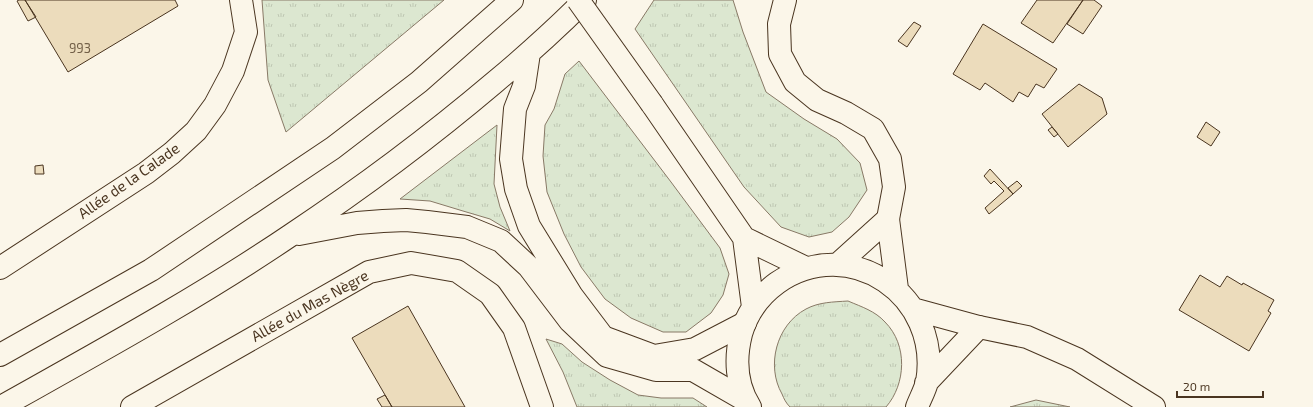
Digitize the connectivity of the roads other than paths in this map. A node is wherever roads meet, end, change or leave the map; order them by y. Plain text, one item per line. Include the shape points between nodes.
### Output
1 (241, 0) edge
2 (512, 0) edge
3 (578, 0) edge
4 (585, 0) edge
5 (785, 0) edge
6 (528, 53) junction
7 (888, 219) junction
8 (290, 236) junction
9 (744, 238) junction
10 (837, 265) junction
11 (0, 268) edge
12 (806, 268) junction
13 (897, 289) junction
14 (913, 309) junction
15 (749, 315) junction
16 (979, 328) junction
17 (0, 355) edge
18 (926, 383) junction
19 (748, 403) edge
20 (1, 407) edge
21 (132, 407) edge
22 (542, 407) edge
23 (917, 407) edge
24 (1154, 407) edge

1 - 11 street, Allée de la Calade via 246,32 233,71 215,104 196,131 146,173
2 - 17 street via 419,82 333,148 151,270
3 - 9 street, bridge
4 - 6 street
5 - 7 street via 779,24 780,54 796,82 817,100 873,129 890,159 894,188
6 - 8 street via 454,117 371,180
6 - 15 street via 524,86 515,109 511,159 516,189 530,226 572,296 603,337 654,356 695,349
7 - 10 street
7 - 13 street
8 - 19 street via 357,223 383,221 420,221 467,227 501,241 528,266 570,321 607,356 656,370 693,370
8 - 20 street via 163,314
9 - 12 street
9 - 15 street
10 - 12 street
10 - 13 street via 861,269
12 - 15 street via 785,277 767,290
13 - 14 street
14 - 16 street
14 - 18 street via 928,344 929,364
15 - 19 street via 738,348 738,374
16 - 18 street
16 - 24 street via 1026,337 1078,359
18 - 23 street
21 - 22 street, Allée du Mas Nègre via 368,272 411,263 457,271 490,294 514,328

